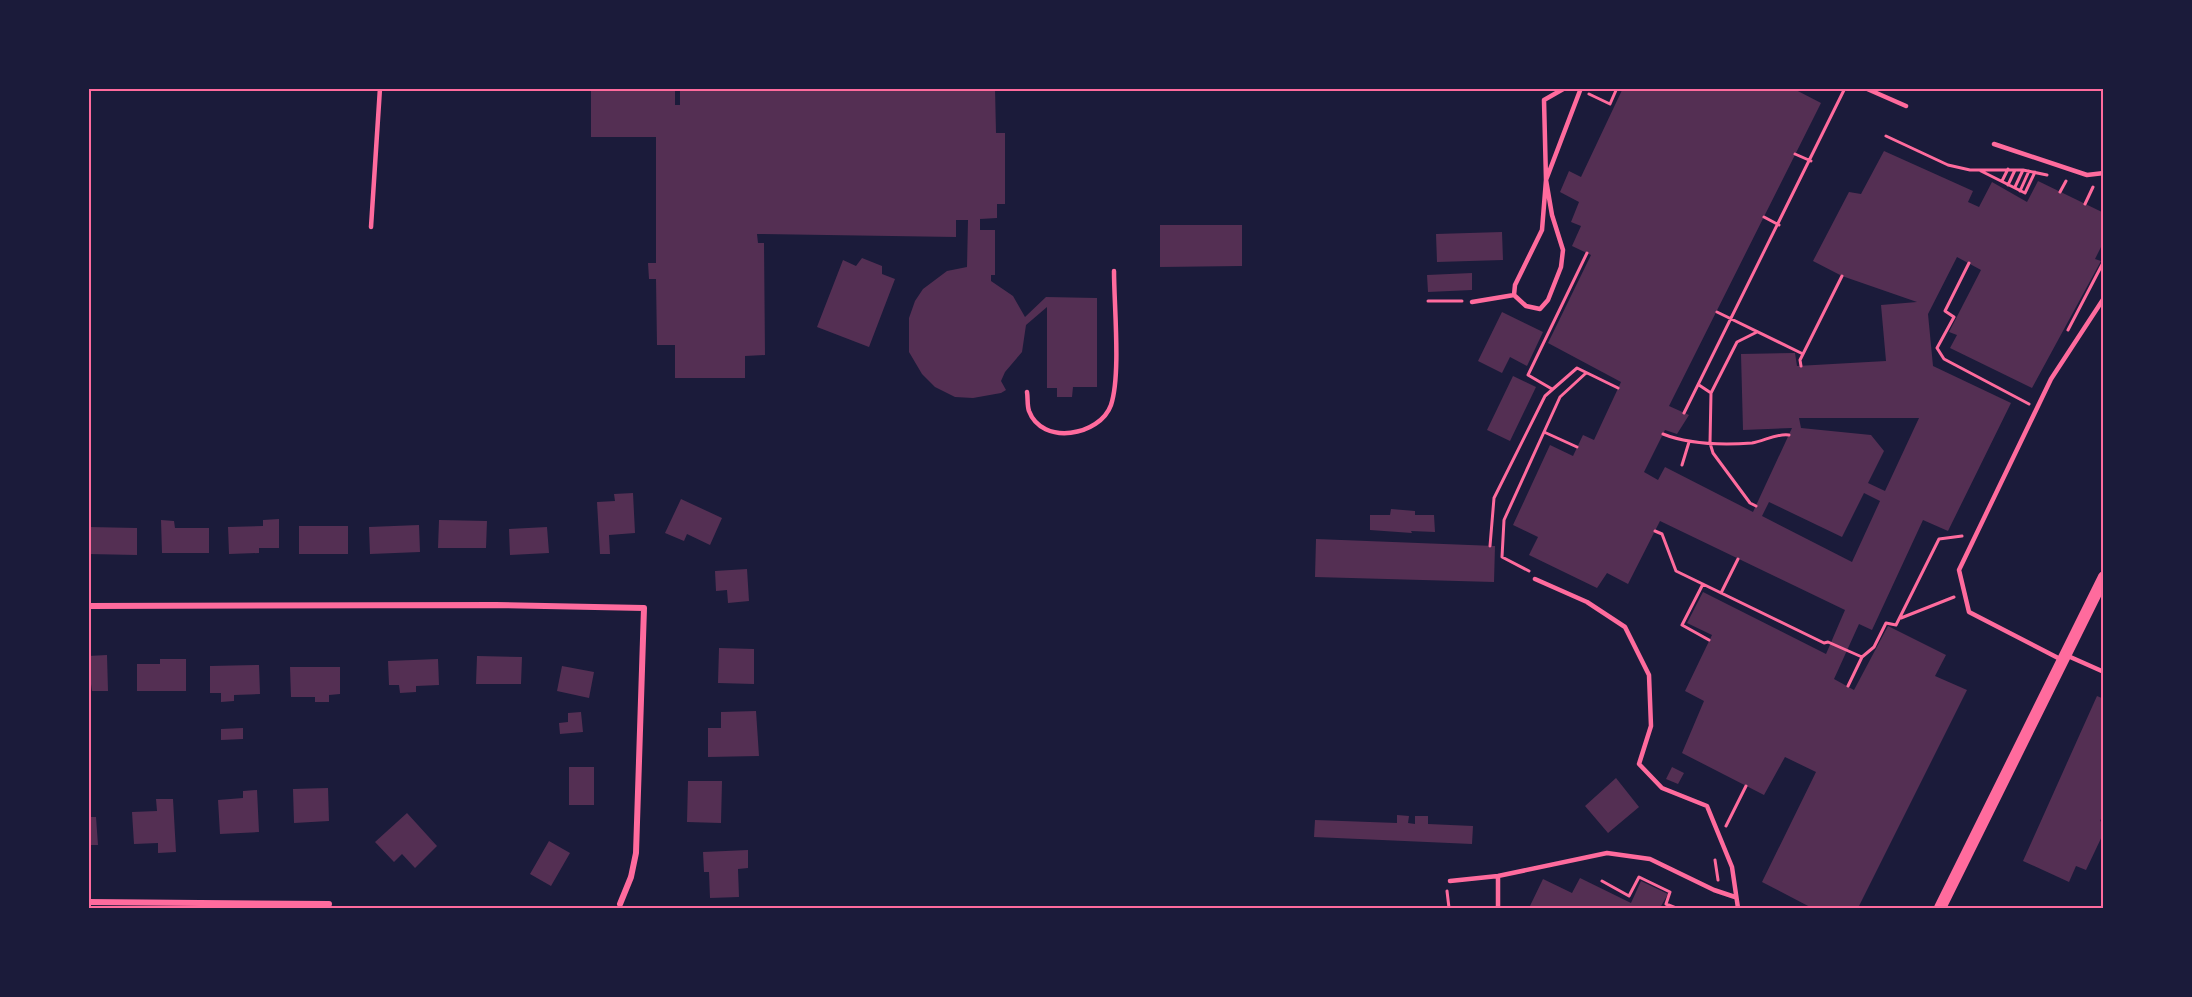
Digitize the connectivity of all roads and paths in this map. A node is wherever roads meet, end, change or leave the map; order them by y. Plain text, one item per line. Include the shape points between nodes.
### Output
1 (380, 88) edge
2 (1565, 88) edge
3 (1617, 88) edge
4 (1845, 88) edge
5 (1865, 88) edge
6 (1580, 90) edge
7 (1906, 106) dead end
8 (1886, 136) dead end
9 (1994, 144) dead end
10 (1795, 154) dead end
11 (1811, 161) junction
12 (1994, 169) junction
13 (2001, 169) junction
14 (2008, 169) junction
15 (2015, 170) junction
16 (2023, 170) junction
17 (1987, 171) junction
18 (2029, 171) junction
19 (2035, 172) junction
20 (2103, 173) edge
21 (1991, 176) junction
22 (2051, 176) dead end
23 (2058, 178) dead end
24 (1996, 179) junction
25 (1546, 180) junction
26 (2066, 181) junction
27 (2002, 182) junction
28 (2074, 183) dead end
29 (2008, 185) junction
30 (2083, 185) dead end
31 (2103, 185) edge
32 (2093, 187) junction
33 (2014, 188) junction
34 (2020, 191) junction
35 (2060, 192) dead end
36 (2085, 204) dead end
37 (1764, 217) dead end
38 (1779, 225) junction
39 (371, 227) dead end
40 (1587, 253) dead end
41 (1969, 263) dead end
42 (1114, 272) dead end
43 (1842, 276) dead end
44 (1514, 295) junction
45 (2103, 298) edge
46 (1428, 301) dead end
47 (1472, 302) joint
48 (1717, 312) dead end
49 (1732, 319) junction
50 (1758, 332) junction
51 (1803, 354) junction
52 (1801, 366) dead end
53 (1586, 373) junction
54 (1699, 385) junction
55 (1618, 388) dead end
56 (1552, 389) junction
57 (1027, 392) dead end
58 (1711, 393) junction
59 (2037, 408) junction
60 (1684, 413) dead end
61 (1544, 432) junction
62 (1663, 434) dead end
63 (1789, 435) dead end
64 (1689, 442) junction
65 (1710, 443) junction
66 (1577, 447) dead end
67 (1682, 465) dead end
68 (1756, 506) dead end
69 (1655, 531) dead end
70 (1964, 536) dead end
71 (1490, 546) dead end
72 (1738, 559) dead end
73 (2103, 577) edge
74 (1535, 579) joint
75 (1702, 584) junction
76 (1721, 593) junction
77 (1965, 593) junction
78 (88, 606) edge
79 (1900, 618) junction
80 (1709, 640) dead end
81 (1862, 657) junction
82 (2064, 657) junction
83 (2103, 672) edge
84 (1848, 686) dead end
85 (1498, 876) junction
86 (1450, 881) dead end
87 (1602, 881) dead end
88 (1735, 897) junction
89 (88, 902) edge
90 (329, 904) dead end
91 (620, 904) dead end
92 (1498, 909) edge
93 (1676, 909) edge
94 (1738, 909) edge
95 (1940, 909) edge

1 - 39 lane
2 - 25 lane via 1544,100
3 - 6 path via 1612,105
4 - 11 path
5 - 7 lane
6 - 25 lane
8 - 17 path via 1948,165
9 - 20 lane via 2087,175
10 - 11 path
11 - 38 path
12 - 13 path
12 - 17 path
12 - 21 path
13 - 14 path
13 - 24 path
14 - 15 path
14 - 27 path
15 - 16 path
15 - 29 path
16 - 18 path
16 - 33 path
17 - 21 path
18 - 19 path
18 - 34 path
19 - 22 path
19 - 34 path via 2025,193
21 - 24 path
23 - 26 path
24 - 27 path
25 - 44 lane via 1542,230 1515,285
25 - 44 lane via 1563,250 1561,267 1548,300 1540,309 1526,306
26 - 28 path
26 - 35 path
27 - 29 path
29 - 33 path
30 - 32 path
31 - 32 path
32 - 36 path
33 - 34 path
37 - 38 path
38 - 49 path
40 - 56 path via 1528,375
41 - 59 path via 1945,311 1954,317 1938,348 1944,359
42 - 57 lane via 1114,392 1108,413 1089,429 1074,434 1056,432 1032,416
43 - 51 path
44 - 47 lane
45 - 59 lane
46 - 47 path
48 - 49 path
49 - 50 path
49 - 54 path
50 - 51 path
50 - 58 path via 1737,342
51 - 52 path
53 - 55 path
53 - 56 path via 1577,368
53 - 61 path via 1560,397
54 - 58 path
54 - 60 path
56 - 71 path via 1494,498
58 - 65 path
59 - 77 lane via 1959,570
61 - 66 path
61 - 74 path via 1504,520 1503,557 1534,573
62 - 64 path
63 - 65 path via 1754,443
64 - 65 path
64 - 67 path
65 - 68 path via 1713,453
69 - 75 path via 1662,534 1676,571
70 - 79 path via 1939,538
72 - 76 path
73 - 82 main road
74 - 88 lane via 1587,602 1626,627 1649,675 1651,726 1639,764 1662,788 1707,806 1732,867
75 - 76 path
75 - 80 path via 1682,625
76 - 81 path
77 - 79 path
77 - 82 lane via 1969,612
78 - 91 street via 644,608 636,853
79 - 81 path via 1896,625 1886,623 1874,647
81 - 84 path
82 - 83 lane
82 - 95 main road
85 - 86 lane
85 - 88 lane via 1607,853 1650,859
85 - 92 lane
87 - 93 path via 1629,896 1639,877 1670,892 1666,904
88 - 94 lane
89 - 90 street

